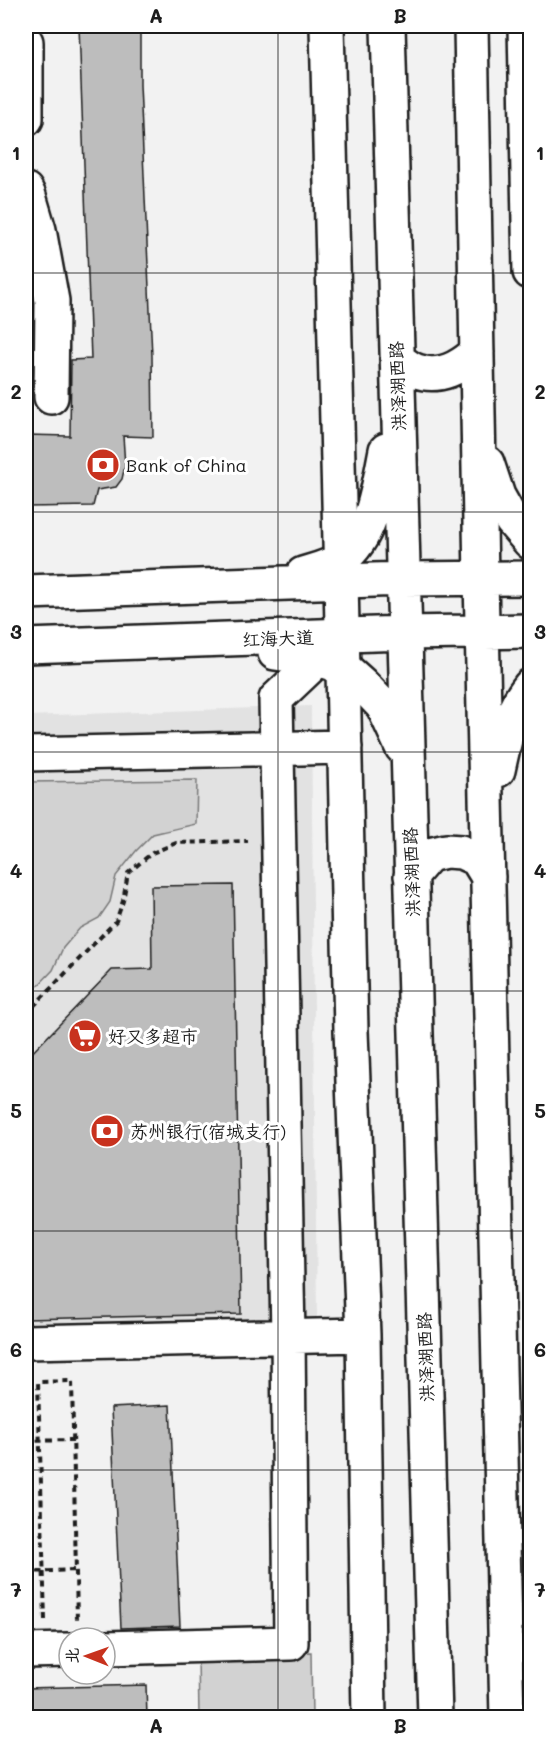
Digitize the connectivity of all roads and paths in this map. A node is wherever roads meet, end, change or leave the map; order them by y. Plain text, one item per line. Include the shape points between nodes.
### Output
1 (327, 26) edge
2 (388, 26) edge
3 (471, 26) edge
4 (525, 26) edge
5 (26, 42) edge
6 (26, 119) edge
7 (26, 190) edge
8 (531, 272) edge
9 (477, 352) junction
10 (397, 374) junction
11 (51, 397) dead end
12 (478, 435) junction
13 (531, 542) edge
14 (341, 570) junction
15 (531, 578) edge
16 (403, 579) junction
17 (481, 579) junction
18 (26, 592) edge
19 (531, 630) edge
20 (482, 632) junction
21 (404, 633) junction
22 (26, 646) edge
23 (334, 654) junction
24 (531, 686) edge
25 (345, 747) junction
26 (277, 749) junction
27 (26, 754) edge
28 (408, 760) junction
29 (487, 825) junction
30 (278, 841) junction
31 (411, 876) junction
32 (488, 878) junction
33 (26, 1014) edge
34 (363, 1335) junction
35 (288, 1336) junction
36 (26, 1342) edge
37 (73, 1440) junction
38 (26, 1441) edge
39 (39, 1441) junction
40 (76, 1570) junction
41 (43, 1571) junction
42 (26, 1572) edge
43 (54, 1645) edge
44 (117, 1648) edge
45 (369, 1718) edge
46 (435, 1718) edge
47 (507, 1718) edge

1 - 14 main road
2 - 10 main road, 洪泽湖西路
3 - 9 main road
4 - 8 main road
5 - 6 main road
7 - 11 main road via 39,230 52,302
9 - 10 main road via 448,371 432,375 416,371
9 - 12 main road
10 - 14 main road via 376,500
10 - 16 main road, 洪泽湖西路
12 - 13 main road via 498,496 512,521
12 - 17 main road
14 - 16 main road
14 - 18 main road via 274,583
14 - 23 main road
15 - 17 main road
16 - 17 main road
16 - 21 main road, 洪泽湖西路
17 - 20 main road
19 - 20 main road, 红海大道
20 - 21 main road, 红海大道
20 - 29 main road
21 - 23 main road, 红海大道
21 - 28 main road, 洪泽湖西路
22 - 23 main road, 红海大道 via 193,641
23 - 25 main road
23 - 26 main road via 276,699
23 - 28 main road via 383,706
24 - 29 main road via 508,725
25 - 26 main road
25 - 34 main road
26 - 27 main road
26 - 30 main road
28 - 31 main road, 洪泽湖西路
29 - 32 main road
30 - 33 path via 176,843 152,853 128,873 116,921
30 - 35 main road
31 - 32 main road via 429,855 446,851 477,859
31 - 46 main road, 洪泽湖西路
32 - 47 main road
34 - 35 main road
34 - 45 main road
35 - 36 main road
35 - 44 main road via 291,1643
37 - 39 path
37 - 39 path via 72,1381 38,1382
37 - 40 path
38 - 39 path
39 - 41 path
40 - 41 path
40 - 43 path
41 - 42 path
41 - 43 path

